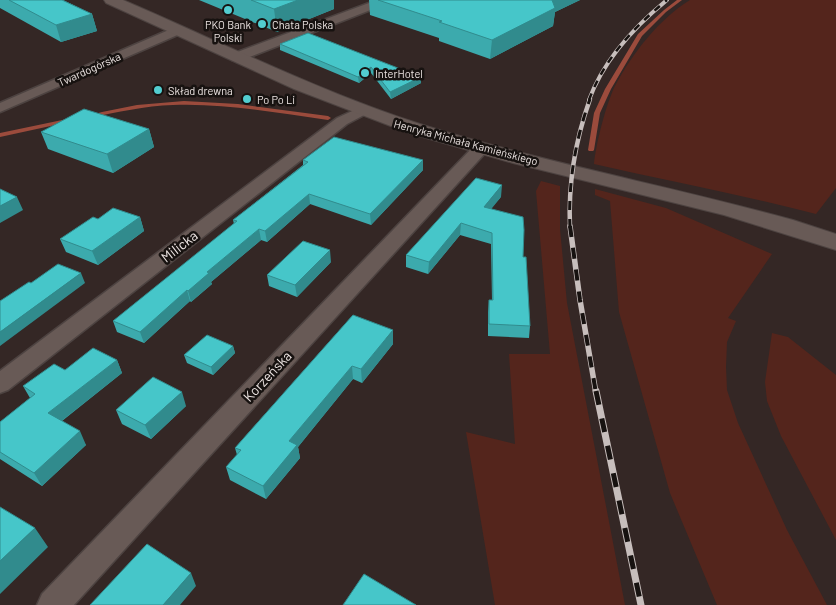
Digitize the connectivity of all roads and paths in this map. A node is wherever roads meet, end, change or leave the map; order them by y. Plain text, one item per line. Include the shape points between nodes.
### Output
1 (111, 0) edge
2 (387, 0) edge
3 (178, 30) junction
4 (238, 57) junction
5 (0, 108) edge
6 (361, 111) junction
7 (481, 148) junction
8 (836, 242) edge
9 (0, 384) edge
10 (53, 605) edge

1 - 3 street, Henryka Michała Kamieńskiego
2 - 4 street
3 - 4 street, Henryka Michała Kamieńskiego
3 - 5 street, Twardogórska
4 - 6 street, Henryka Michała Kamieńskiego
6 - 7 street, Henryka Michała Kamieńskiego
6 - 9 street, Milicka via 342,121
7 - 8 street, Henryka Michała Kamieńskiego via 734,210
7 - 10 street, Korzeńska

